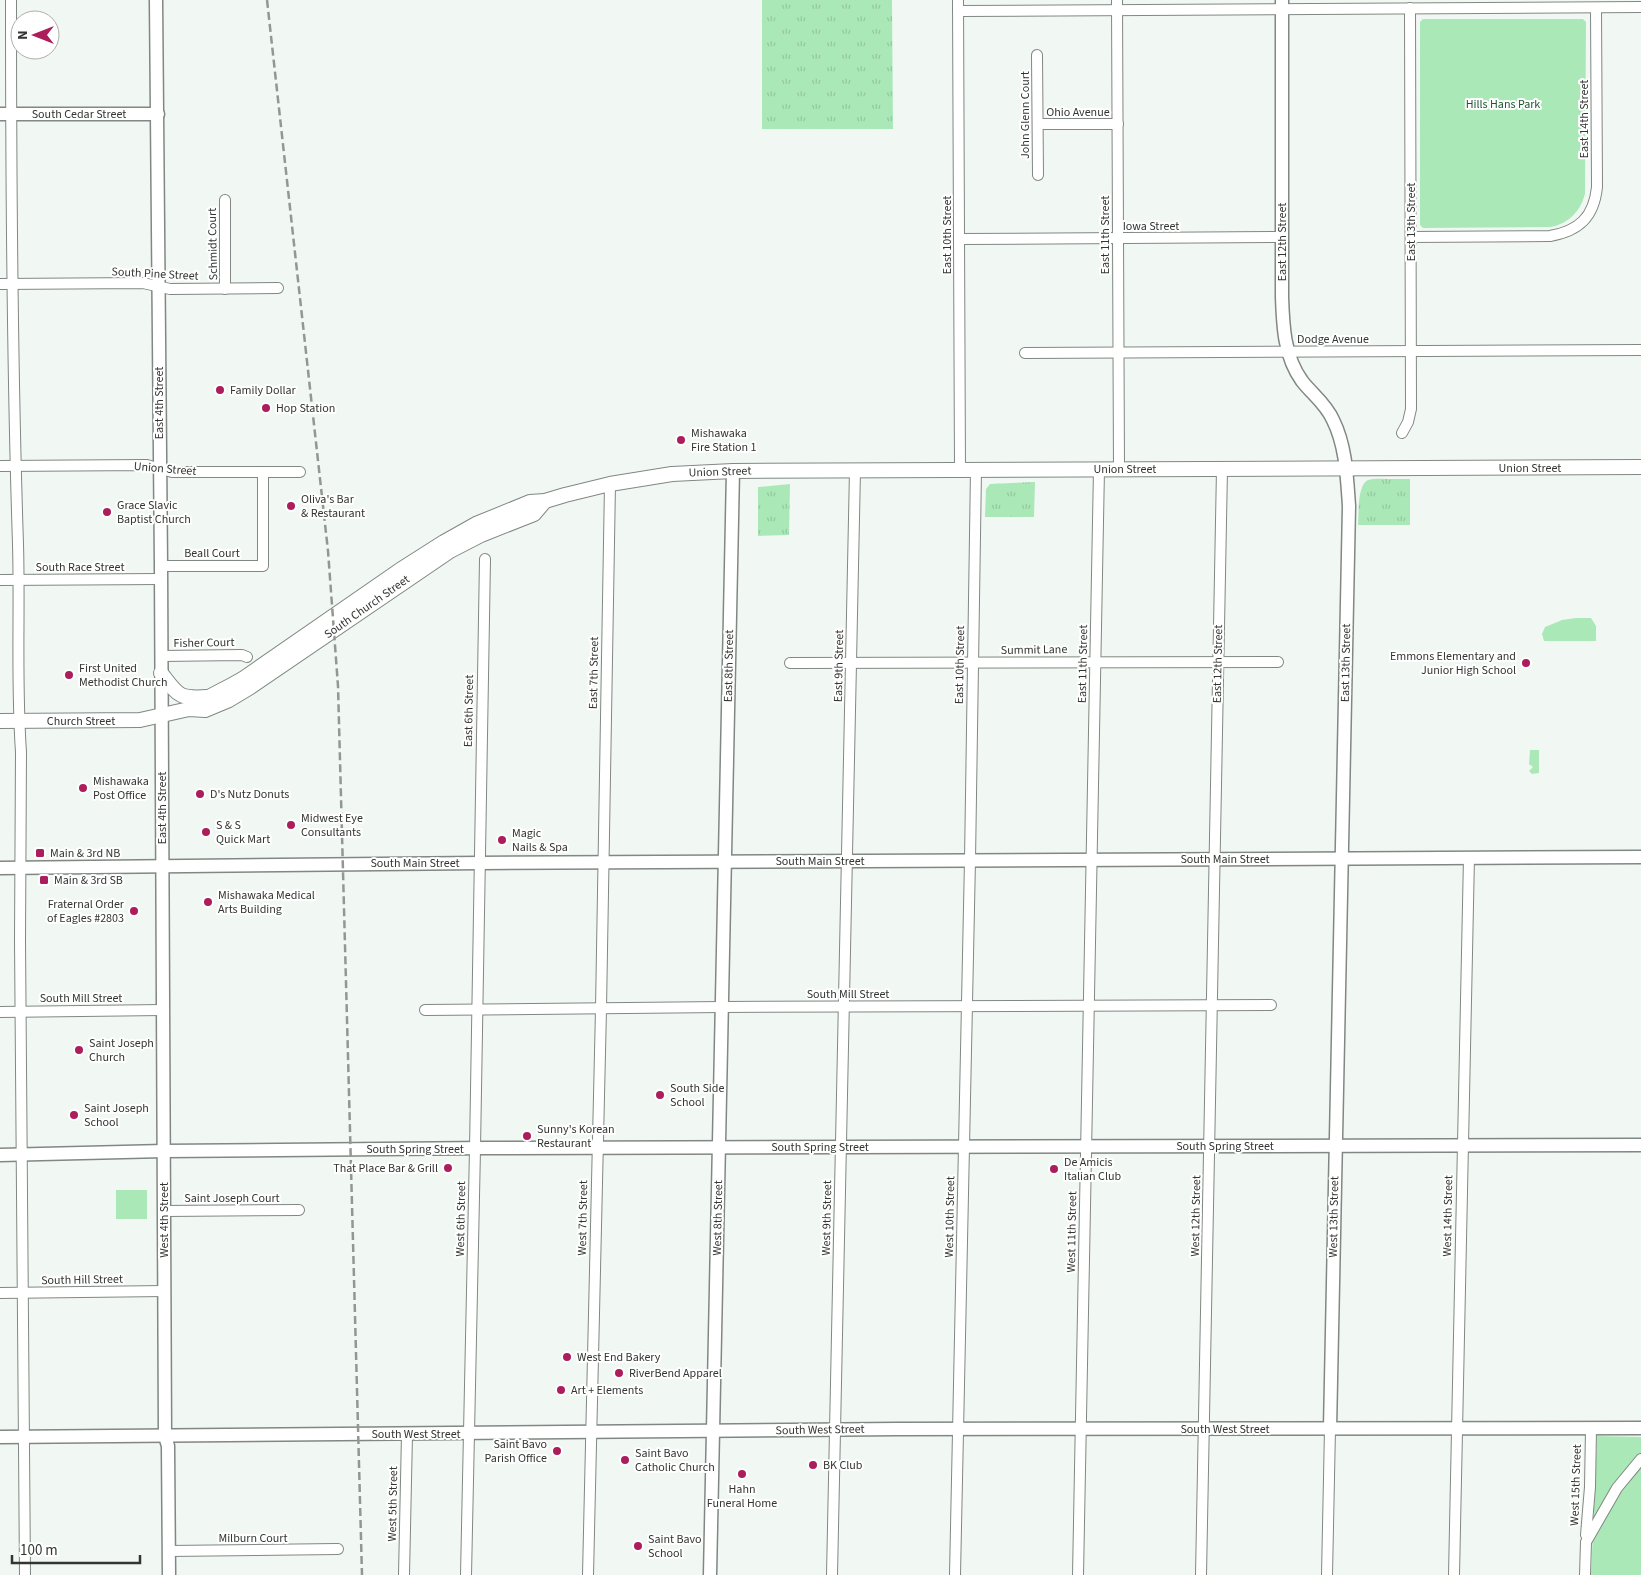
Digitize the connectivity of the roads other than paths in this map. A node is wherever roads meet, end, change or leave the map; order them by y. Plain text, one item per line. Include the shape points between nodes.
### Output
1 (11, 0) edge
2 (156, 0) edge
3 (958, 0) edge
4 (1282, 4) edge
5 (1117, 5) edge
6 (1410, 8) junction
7 (1596, 8) junction
8 (1641, 8) edge
9 (958, 11) junction
10 (1037, 55) dead end
11 (6, 114) edge
12 (158, 114) junction
13 (1038, 124) junction
14 (1118, 124) junction
15 (1038, 175) dead end
16 (225, 200) dead end
17 (1283, 237) junction
18 (1411, 237) junction
19 (959, 239) junction
20 (1117, 239) junction
21 (0, 284) edge
22 (13, 284) junction
23 (159, 286) junction
24 (278, 288) dead end
25 (226, 289) junction
26 (1641, 350) edge
27 (1412, 351) junction
28 (1288, 352) junction
29 (1026, 353) dead end
30 (1119, 353) junction
31 (1402, 433) dead end
32 (0, 466) edge
33 (15, 466) junction
34 (1641, 467) edge
35 (160, 468) junction
36 (1346, 468) junction
37 (1099, 469) junction
38 (1119, 469) junction
39 (1222, 469) junction
40 (855, 470) junction
41 (960, 470) junction
42 (976, 470) junction
43 (733, 471) junction
44 (263, 472) junction
45 (300, 472) dead end
46 (610, 484) junction
47 (545, 501) junction
48 (484, 559) dead end
49 (161, 566) junction
50 (161, 579) junction
51 (0, 580) edge
52 (18, 580) junction
53 (161, 656) junction
54 (248, 657) dead end
55 (1218, 661) junction
56 (1096, 662) junction
57 (1278, 662) dead end
58 (790, 663) dead end
59 (852, 663) junction
60 (973, 663) junction
61 (161, 673) junction
62 (210, 696) junction
63 (189, 709) junction
64 (162, 716) junction
65 (0, 721) edge
66 (19, 721) junction
67 (1641, 857) edge
68 (1215, 858) junction
69 (1342, 858) junction
70 (1470, 858) junction
71 (1092, 859) junction
72 (970, 860) junction
73 (724, 861) junction
74 (846, 861) junction
75 (603, 862) junction
76 (480, 863) junction
77 (162, 865) junction
78 (0, 868) edge
79 (20, 868) junction
80 (1212, 1005) junction
81 (1271, 1005) dead end
82 (966, 1006) junction
83 (1090, 1006) junction
84 (722, 1007) junction
85 (844, 1007) junction
86 (601, 1009) junction
87 (163, 1010) junction
88 (425, 1010) dead end
89 (477, 1010) junction
90 (20, 1011) junction
91 (0, 1012) edge
92 (1641, 1145) edge
93 (842, 1146) junction
94 (1210, 1146) junction
95 (1336, 1146) junction
96 (1463, 1146) junction
97 (964, 1147) junction
98 (1087, 1147) junction
99 (597, 1148) junction
100 (719, 1148) junction
101 (475, 1149) junction
102 (164, 1151) junction
103 (0, 1155) edge
104 (21, 1155) junction
105 (299, 1210) dead end
106 (164, 1211) junction
107 (165, 1291) junction
108 (0, 1293) edge
109 (22, 1293) junction
110 (1330, 1428) junction
111 (1641, 1428) edge
112 (1082, 1429) junction
113 (1457, 1429) junction
114 (1591, 1429) junction
115 (835, 1430) junction
116 (958, 1430) junction
117 (1205, 1430) junction
118 (712, 1431) junction
119 (590, 1432) junction
120 (469, 1433) junction
121 (407, 1434) junction
122 (165, 1436) junction
123 (0, 1437) edge
124 (23, 1437) junction
125 (1641, 1459) edge
126 (1586, 1542) junction
127 (338, 1549) dead end
128 (168, 1551) junction
129 (25, 1575) edge
130 (169, 1575) edge
131 (404, 1575) edge
132 (466, 1575) edge
133 (588, 1575) edge
134 (710, 1575) edge
135 (832, 1575) edge
136 (954, 1575) edge
137 (1078, 1575) edge
138 (1201, 1575) edge
139 (1327, 1575) edge
140 (1454, 1575) edge
141 (1585, 1575) edge

1 - 11 street
2 - 12 street, East 4th Street
3 - 9 street, East 10th Street
4 - 5 street
4 - 6 street
4 - 17 street, East 12th Street
5 - 9 street
5 - 14 street, East 11th Street
6 - 7 street
6 - 18 street, East 13th Street
7 - 8 street
7 - 18 street, East 14th Street via 1597,187 1592,208 1580,224 1563,234 1550,236
9 - 19 street, East 10th Street
10 - 13 street, John Glenn Court
11 - 12 street, South Cedar Street
11 - 22 street
12 - 23 street, East 4th Street
13 - 14 street, Ohio Avenue
13 - 15 street, John Glenn Court
14 - 20 street, East 11th Street
16 - 25 street, Schmidt Court
17 - 20 street, Iowa Street
17 - 28 street, East 12th Street via 1283,326
18 - 27 street, East 13th Street
19 - 20 street, Iowa Street
19 - 41 street, East 10th Street
20 - 30 street, East 11th Street
21 - 22 street, South Pine Street
22 - 23 street, South Pine Street via 143,283
22 - 33 street
23 - 25 street, South Pine Street via 170,289
23 - 35 street, East 4th Street
24 - 25 street, South Pine Street
26 - 27 street, Dodge Avenue
27 - 28 street, Dodge Avenue
27 - 31 street, East 13th Street via 1411,409
28 - 30 street, Dodge Avenue
28 - 36 street, East 12th Street via 1303,382 1333,418
29 - 30 street, Dodge Avenue
30 - 38 street, East 11th Street
32 - 33 street, Union Street
33 - 35 street, Union Street via 147,465
33 - 52 street
34 - 36 main road, Union Street
35 - 44 street, Union Street via 172,472
35 - 49 street, East 4th Street
36 - 39 main road, Union Street
36 - 69 street, East 13th Street via 1350,526
37 - 38 main road, Union Street
37 - 42 main road, Union Street
37 - 56 street, East 11th Street
38 - 39 main road, Union Street
39 - 55 street, East 12th Street
40 - 41 main road, Union Street
40 - 43 main road, Union Street
40 - 59 street, East 9th Street
41 - 42 main road, Union Street
42 - 60 street, East 10th Street
43 - 46 main road, Union Street via 672,474
43 - 73 street, East 8th Street
44 - 45 street, Union Street
44 - 49 street, Beall Court via 263,566
46 - 47 main road, South Church Street
46 - 75 street, East 7th Street
47 - 62 main road, South Church Street via 530,502 476,524 444,542 226,690
47 - 63 main road, South Church Street via 534,514 481,535 431,563 229,700 205,710
48 - 76 street, East 6th Street
49 - 50 street, East 4th Street
50 - 52 street, South Race Street
50 - 53 street, East 4th Street
51 - 52 street, South Race Street
52 - 66 street
53 - 54 street, Fisher Court
53 - 61 street, East 4th Street
55 - 56 street, Summit Lane
55 - 57 street, Summit Lane
55 - 68 street, East 12th Street
56 - 60 street, Summit Lane
56 - 71 street, East 11th Street
58 - 59 street, Summit Lane
59 - 60 street, Summit Lane
59 - 74 street, East 9th Street
60 - 72 street, East 10th Street
61 - 62 main road via 182,696
61 - 64 street, East 4th Street
62 - 63 main road, South Church Street
63 - 64 main road, South Church Street
64 - 66 main road, Church Street via 140,720
64 - 77 street, East 4th Street
65 - 66 main road, Church Street
66 - 79 street
67 - 70 street, South Main Street
68 - 69 street, South Main Street
68 - 71 street, South Main Street
68 - 80 street, West 12th Street
69 - 70 street, South Main Street
69 - 95 street, West 13th Street
70 - 96 street, West 14th Street
71 - 72 street, South Main Street
71 - 83 street, West 11th Street
72 - 74 street, South Main Street
72 - 82 street, West 10th Street
73 - 74 street, South Main Street
73 - 75 street, South Main Street
73 - 84 street, West 8th Street
74 - 85 street, West 9th Street
75 - 76 street, South Main Street
75 - 86 street, West 7th Street
76 - 77 street, South Main Street
76 - 89 street, West 6th Street
77 - 79 street, South Main Street
77 - 87 street, West 4th Street
78 - 79 street, South Main Street
79 - 90 street
80 - 81 street, South Mill Street
80 - 83 street, South Mill Street
80 - 94 street, West 12th Street
82 - 83 street, South Mill Street
82 - 85 street, South Mill Street
82 - 97 street, West 10th Street
83 - 98 street, West 11th Street
84 - 85 street, South Mill Street
84 - 86 street, South Mill Street
84 - 100 street, West 8th Street
85 - 93 street, West 9th Street
86 - 89 street, South Mill Street
86 - 99 street, West 7th Street
87 - 90 street, South Mill Street
87 - 102 street, West 4th Street
88 - 89 street, South Mill Street
89 - 101 street, West 6th Street
90 - 91 street, South Mill Street
90 - 104 street
92 - 96 street, South Spring Street
93 - 97 street, South Spring Street
93 - 100 street, South Spring Street
93 - 115 street, West 9th Street
94 - 95 street, South Spring Street
94 - 98 street, South Spring Street
94 - 117 street, West 12th Street
95 - 96 street, South Spring Street
95 - 110 street, West 13th Street
96 - 113 street, West 14th Street
97 - 98 street, South Spring Street
97 - 116 street, West 10th Street
98 - 112 street, West 11th Street
99 - 100 street, South Spring Street
99 - 101 street, South Spring Street
99 - 119 street, West 7th Street
100 - 118 street, West 8th Street
101 - 102 street, South Spring Street
101 - 120 street, West 6th Street
102 - 104 street, South Spring Street
102 - 106 street, West 4th Street
103 - 104 street, South Spring Street
104 - 109 street
105 - 106 street, Saint Joseph Court
106 - 107 street, West 4th Street
107 - 109 street, South Hill Street
107 - 122 street, West 4th Street
108 - 109 street, South Hill Street
109 - 124 street
110 - 113 street, South West Street
110 - 117 street, South West Street
110 - 139 street, West 13th Street
111 - 114 street, South West Street
112 - 116 street, South West Street
112 - 117 street, South West Street
112 - 137 street, West 11th Street
113 - 114 street, South West Street
113 - 140 street, West 14th Street
114 - 126 street, West 15th Street
115 - 116 street, South West Street
115 - 118 street, South West Street
115 - 135 street, West 9th Street
116 - 136 street, West 10th Street
117 - 138 street, West 12th Street
118 - 119 street, South West Street
118 - 134 street, West 8th Street
119 - 120 street, South West Street
119 - 133 street, West 7th Street
120 - 121 street, South West Street
120 - 132 street, West 6th Street
121 - 122 street, South West Street
121 - 131 street, West 5th Street
122 - 124 street, South West Street
122 - 128 street, West 4th Street via 168,1446
123 - 124 street, South West Street
124 - 129 street
125 - 126 street, West 15th Street via 1617,1488
126 - 141 street, West 15th Street
127 - 128 street, Milburn Court
128 - 130 street, West 4th Street

